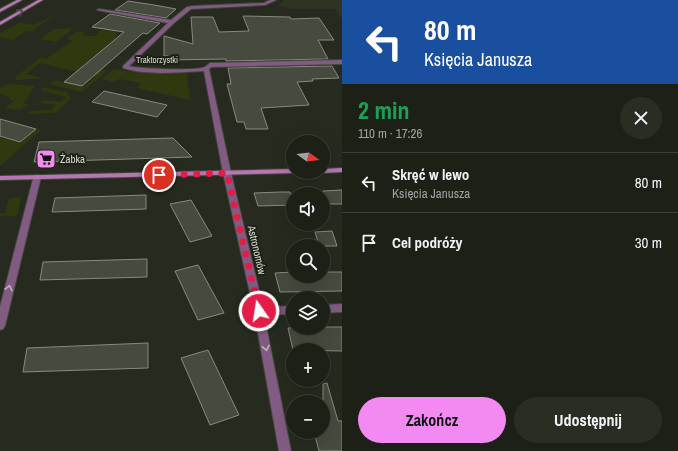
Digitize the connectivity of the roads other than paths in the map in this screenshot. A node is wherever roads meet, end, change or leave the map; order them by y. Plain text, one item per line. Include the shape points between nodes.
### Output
1 (20, 0) edge
2 (41, 0) edge
3 (274, 0) edge
4 (98, 10) dead end
5 (0, 11) edge
6 (172, 22) junction
7 (0, 24) edge
8 (342, 62) edge
9 (206, 69) junction
10 (342, 170) edge
11 (330, 171) edge
12 (286, 172) edge
13 (227, 173) junction
14 (37, 177) junction
15 (0, 178) edge
16 (342, 308) edge
17 (330, 309) edge
18 (286, 310) edge
19 (259, 311) junction
20 (0, 326) edge
21 (285, 451) edge

1 - 5 street
7 -> 2 street
3 - 6 street via 265,4 191,7
4 - 6 street
6 - 9 street, Traktorzystki via 125,67 140,70
8 - 9 street, Traktorzystki via 210,65
9 - 13 street
10 - 11 street
12 - 13 street
13 - 14 street
13 - 19 street, Astronomów
14 - 15 street
20 -> 14 street
16 - 17 street
18 - 19 street
19 -> 21 street, Astronomów

